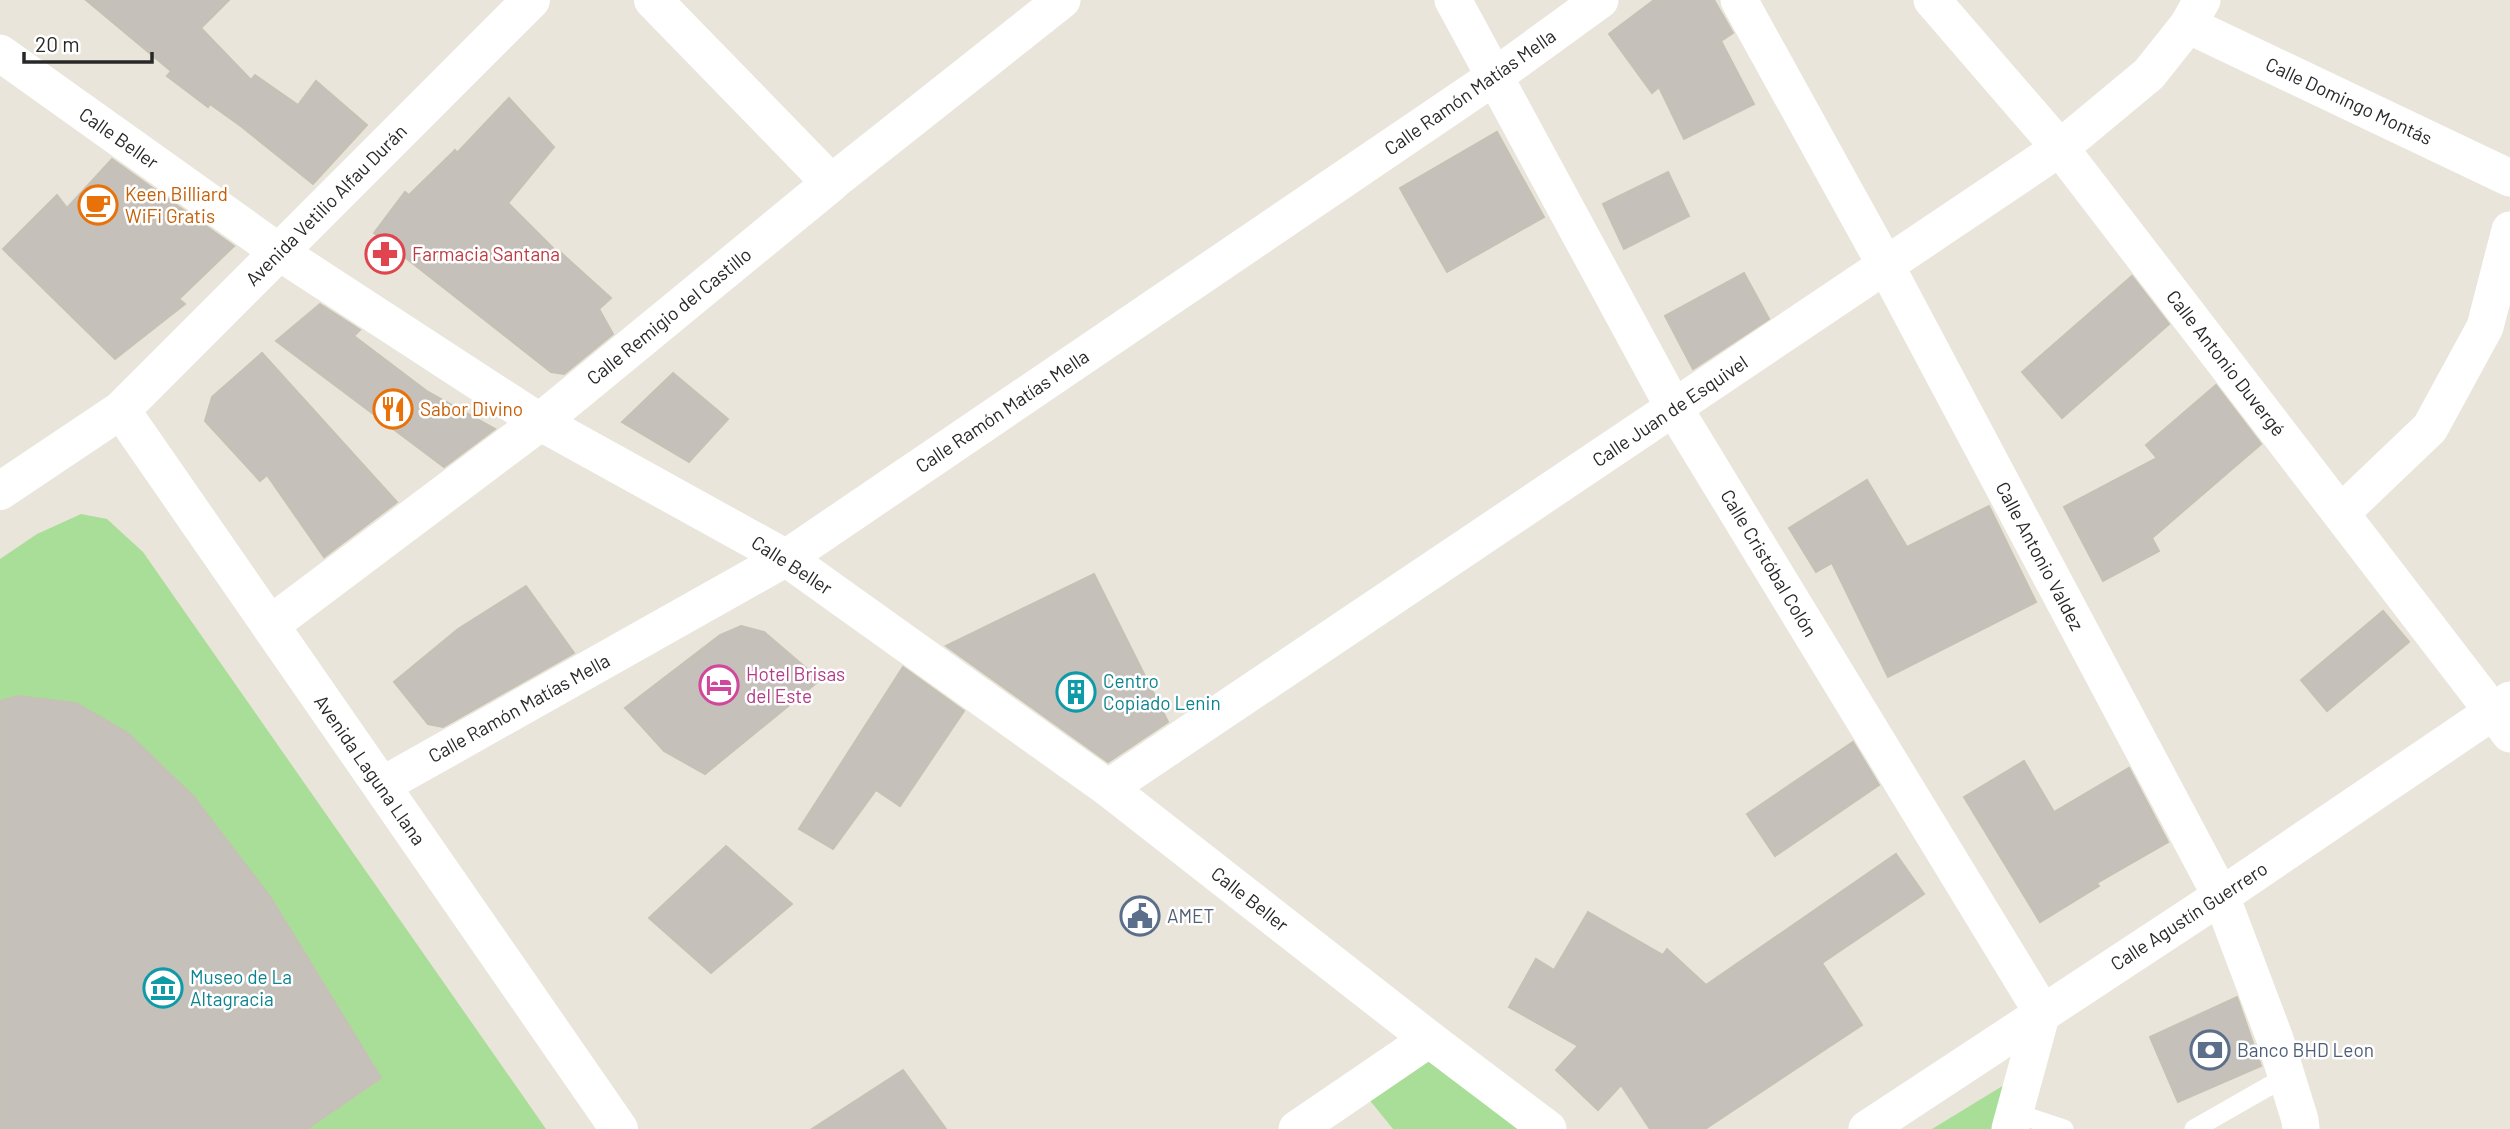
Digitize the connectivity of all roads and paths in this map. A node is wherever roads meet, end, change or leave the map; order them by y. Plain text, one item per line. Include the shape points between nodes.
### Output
1 (531, 0) edge
2 (653, 0) edge
3 (1062, 0) edge
4 (1452, 0) edge
5 (1600, 0) edge
6 (1739, 0) edge
7 (1932, 0) edge
8 (2195, 12) edge
9 (0, 53) edge
10 (1494, 77) junction
11 (2060, 148) junction
12 (2510, 178) edge
13 (831, 183) junction
14 (2510, 230) edge
15 (279, 252) junction
16 (1886, 266) junction
17 (1674, 408) junction
18 (121, 410) junction
19 (540, 422) junction
20 (0, 491) edge
21 (2342, 513) junction
22 (786, 558) junction
23 (270, 625) junction
24 (2504, 715) edge
25 (381, 786) junction
26 (1108, 788) junction
27 (2221, 896) junction
28 (2042, 1012) junction
29 (1429, 1039) junction
30 (2287, 1076) junction
31 (2013, 1121) edge
32 (619, 1129) edge
33 (1297, 1129) edge
34 (1548, 1129) edge
35 (1867, 1129) edge
36 (2064, 1129) edge
37 (2194, 1129) edge
38 (2301, 1129) edge

1 - 15 main road, Avenida Vetilio Alfau Durán
2 - 13 main road
3 - 13 street, Calle Remigio del Castillo
4 - 10 street, Calle Cristóbal Colón
5 - 10 street, Calle Ramón Matías Mella
6 - 16 street, Calle Antonio Valdez
7 - 11 street, Calle Antonio Duvergé
8 - 11 street, Calle Juan de Esquivel via 2149,74
8 - 12 street, Calle Domingo Montás
9 - 15 street, Calle Beller
10 - 17 street, Calle Cristóbal Colón
10 - 22 street, Calle Ramón Matías Mella
11 - 16 street, Calle Juan de Esquivel
11 - 21 street, Calle Antonio Duvergé
13 - 19 main road, Calle Remigio del Castillo
14 - 21 street via 2485,327 2430,428
15 - 18 main road, Avenida Vetilio Alfau Durán
15 - 19 street, Calle Beller
16 - 17 street, Calle Juan de Esquivel
16 - 27 street, Calle Antonio Valdez
17 - 26 street, Calle Juan de Esquivel
17 - 28 street, Calle Cristóbal Colón
18 - 20 main road, Avenida Vetilio Alfau Durán
18 - 23 main road, Avenida Laguna Llana
19 - 22 street, Calle Beller
19 - 23 main road, Calle Remigio del Castillo
21 - 24 street, Calle Antonio Duvergé
22 - 25 street, Calle Ramón Matías Mella
22 - 26 street, Calle Beller
23 - 25 main road, Avenida Laguna Llana
24 - 27 street, Calle Agustín Guerrero
25 - 32 main road, Avenida Laguna Llana
26 - 29 street, Calle Beller
27 - 28 street, Calle Agustín Guerrero
27 - 30 street, Calle Antonio Valdez
28 - 31 street
28 - 35 street, Calle Agustín Guerrero
29 - 33 street
29 - 34 street, Calle Beller
30 - 37 lane
30 - 38 street, Calle Antonio Valdez
31 - 36 lane

